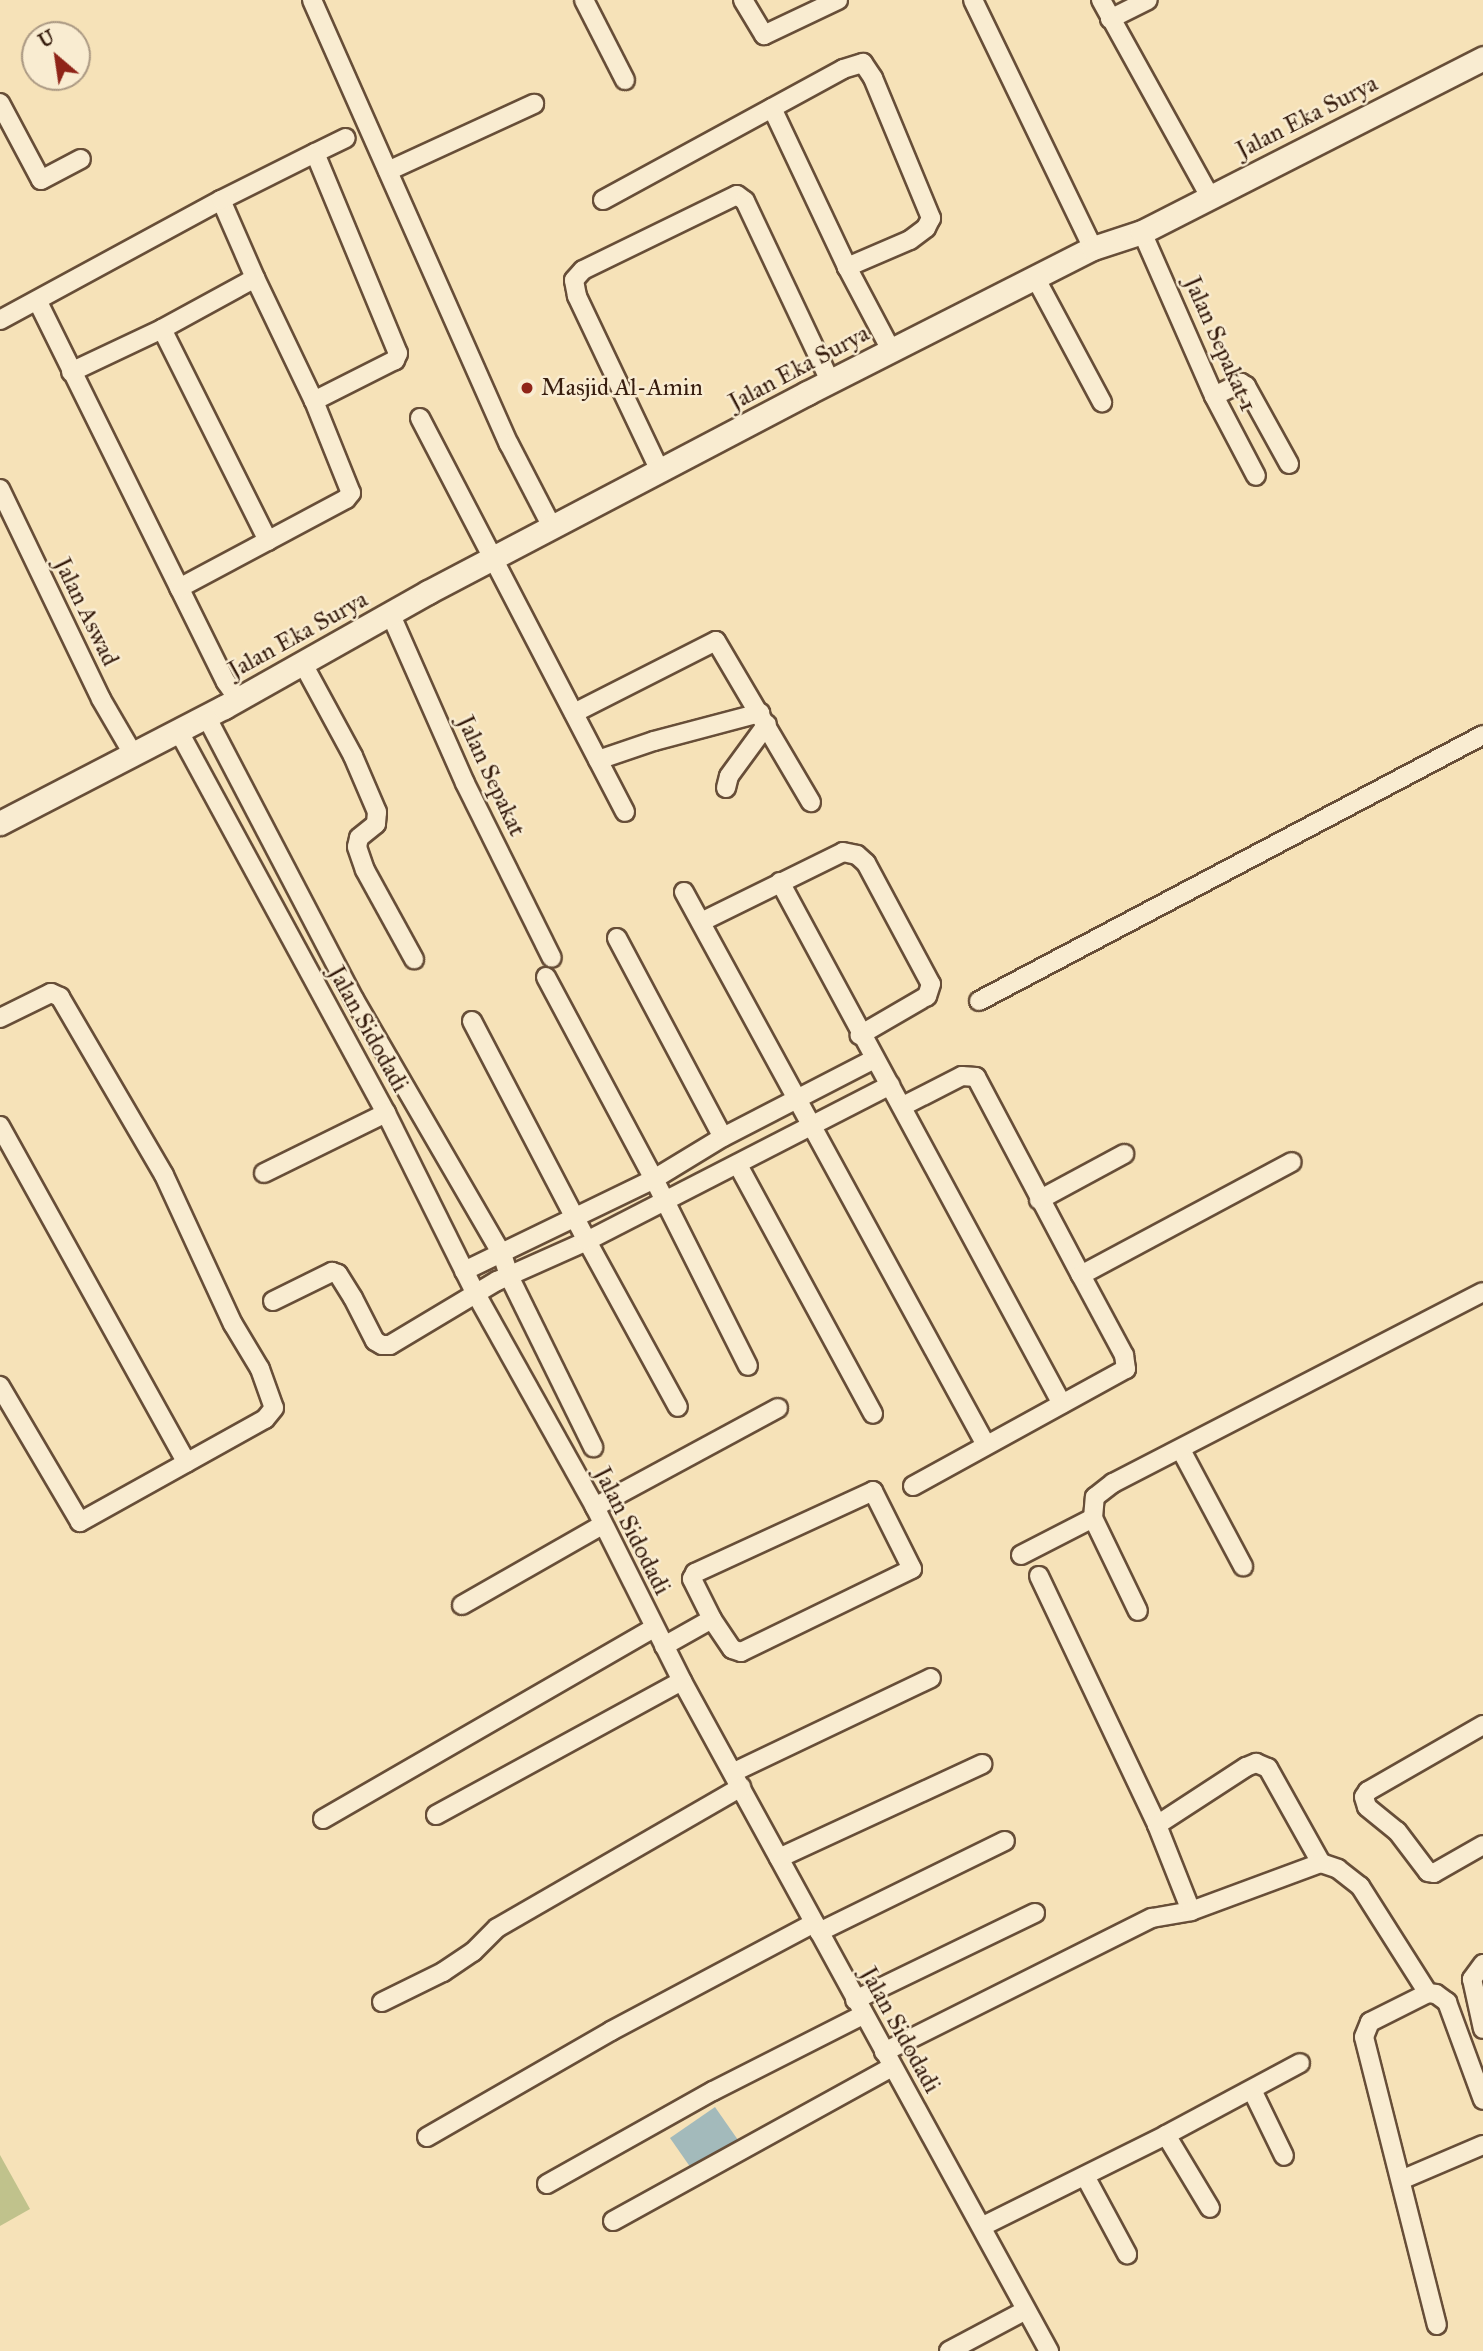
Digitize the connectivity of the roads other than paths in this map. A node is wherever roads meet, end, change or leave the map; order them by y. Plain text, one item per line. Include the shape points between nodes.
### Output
1 (584, 0) edge
2 (743, 0) edge
3 (838, 0) edge
4 (973, 0) edge
5 (1101, 0) edge
6 (1147, 0) edge
7 (320, 3) edge
8 (1110, 19) junction
9 (1483, 58) edge
10 (625, 80) dead end
11 (0, 103) edge
12 (534, 104) dead end
13 (772, 108) junction
14 (346, 138) dead end
15 (314, 153) junction
16 (80, 159) dead end
17 (388, 171) junction
18 (1210, 197) junction
19 (221, 200) junction
20 (603, 200) dead end
21 (1142, 232) junction
22 (1093, 248) junction
23 (847, 267) junction
24 (256, 278) junction
25 (1036, 279) junction
26 (38, 302) junction
27 (0, 320) edge
28 (162, 329) junction
29 (891, 350) junction
30 (71, 372) junction
31 (830, 381) junction
32 (1214, 396) junction
33 (314, 401) junction
34 (1102, 402) dead end
35 (420, 418) dead end
36 (1289, 464) dead end
37 (660, 471) junction
38 (1256, 476) dead end
39 (0, 489) edge
40 (552, 527) junction
41 (268, 541) junction
42 (493, 558) junction
43 (179, 588) junction
44 (390, 613) junction
45 (302, 662) junction
46 (238, 699) junction
47 (574, 713) junction
48 (206, 716) junction
49 (764, 719) junction
50 (178, 730) junction
51 (1483, 736) edge
52 (133, 754) junction
53 (598, 760) junction
54 (726, 788) dead end
55 (811, 802) dead end
56 (625, 812) dead end
57 (0, 823) edge
58 (780, 882) junction
59 (684, 892) dead end
60 (701, 922) junction
61 (617, 938) dead end
62 (552, 958) dead end
63 (414, 960) dead end
64 (546, 977) dead end
65 (979, 1002) dead end
66 (0, 1018) edge
67 (472, 1021) dead end
68 (860, 1035) junction
69 (874, 1059) junction
70 (890, 1085) junction
71 (798, 1099) junction
72 (903, 1106) junction
73 (386, 1113) junction
74 (0, 1126) edge
75 (813, 1127) junction
76 (723, 1137) junction
77 (1124, 1154) dead end
78 (1292, 1162) dead end
79 (738, 1164) junction
80 (264, 1173) dead end
81 (654, 1179) junction
82 (665, 1200) junction
83 (1039, 1200) junction
84 (575, 1217) junction
85 (587, 1241) junction
86 (502, 1254) junction
87 (464, 1271) junction
88 (1081, 1275) junction
89 (509, 1276) junction
90 (1483, 1292) edge
91 (476, 1294) junction
92 (272, 1301) dead end
93 (748, 1366) dead end
94 (0, 1386) edge
95 (1062, 1404) junction
96 (678, 1407) dead end
97 (778, 1408) dead end
98 (873, 1414) dead end
99 (986, 1445) junction
100 (593, 1447) dead end
101 (1181, 1450) junction
102 (187, 1462) junction
103 (913, 1486) dead end
104 (595, 1507) junction
105 (1093, 1518) junction
106 (602, 1525) junction
107 (1021, 1555) dead end
108 (1243, 1566) dead end
109 (1039, 1576) dead end
110 (462, 1605) dead end
111 (1138, 1611) dead end
112 (712, 1619) junction
113 (654, 1628) junction
114 (664, 1646) junction
115 (931, 1678) dead end
116 (682, 1681) junction
117 (1483, 1725) edge
118 (982, 1764) dead end
119 (737, 1780) junction
120 (436, 1815) dead end
121 (324, 1819) dead end
122 (1157, 1825) junction
123 (1005, 1841) dead end
124 (1483, 1845) edge
125 (779, 1858) junction
126 (1321, 1863) junction
127 (1191, 1911) junction
128 (1035, 1913) dead end
129 (817, 1927) junction
130 (1483, 1964) edge
131 (1428, 1993) junction
132 (383, 2002) dead end
133 (859, 2008) junction
134 (1483, 2029) edge
135 (888, 2059) junction
136 (1300, 2063) dead end
137 (1252, 2090) junction
138 (1483, 2100) edge
139 (1166, 2135) junction
140 (426, 2137) dead end
141 (1483, 2144) edge
142 (1284, 2156) dead end
143 (1086, 2176) junction
144 (1401, 2180) junction
145 (547, 2184) dead end
146 (1210, 2208) dead end
147 (613, 2221) dead end
148 (984, 2226) junction
149 (1127, 2254) dead end
150 (1026, 2310) junction
151 (1437, 2325) dead end
152 (949, 2351) edge
153 (1049, 2351) edge

1 - 10 street
2 - 3 street via 764,35
4 - 22 street
5 - 8 street
6 - 8 street
7 - 17 street
8 - 18 street
9 - 18 street, Jalan Eka Surya
11 - 16 street via 41,180
12 - 17 street
13 - 20 street
13 - 23 street
13 - 23 street via 851,65 863,63 871,72 931,218 910,240
14 - 15 street
15 - 19 street
15 - 33 street via 398,353 395,360
17 - 40 street via 509,444
18 - 21 street, Jalan Eka Surya
19 - 24 street
19 - 26 street
21 - 22 street, Jalan Eka Surya
21 - 32 street, Jalan Sepakat 1
22 - 25 street, Jalan Eka Surya
23 - 29 street
24 - 28 street
24 - 33 street
25 - 29 street, Jalan Eka Surya
25 - 34 street
26 - 27 street
26 - 30 street
28 - 30 street
28 - 41 street
29 - 31 street, Jalan Eka Surya
30 - 43 street
31 - 37 street, Jalan Eka Surya
31 - 37 street via 745,201 737,195 583,270 574,280 577,296
32 - 36 street via 1241,383 1246,386
32 - 38 street, Jalan Sepakat 1
33 - 41 street via 350,495
35 - 42 street
37 - 40 street, Jalan Eka Surya
39 - 52 street, Jalan Aswad via 101,699
40 - 42 street, Jalan Eka Surya
41 - 43 street
42 - 44 street, Jalan Eka Surya
42 - 47 street
43 - 46 street
44 - 45 street, Jalan Eka Surya
44 - 62 street, Jalan Sepakat
45 - 46 street, Jalan Eka Surya
45 - 63 street via 353,756 377,812 376,824 359,838 358,847 365,870
46 - 48 street, Jalan Eka Surya
47 - 49 street via 716,641
47 - 53 street
48 - 50 street, Jalan Eka Surya
48 - 86 street via 354,999
49 - 53 street via 654,741
49 - 54 street
49 - 55 street
50 - 52 street, Jalan Eka Surya
50 - 73 street, Jalan Sidodadi
51 - 65 street
52 - 57 street, Jalan Eka Surya
53 - 56 street
58 - 60 street
58 - 68 street
58 - 68 street via 843,852 857,855 866,863 927,974 927,996
59 - 60 street
60 - 71 street
61 - 76 street
64 - 81 street
66 - 102 street via 51,993 60,997 164,1175 273,1399 271,1415
67 - 84 street
68 - 69 street
69 - 70 street
69 - 71 street
70 - 72 street
70 - 75 street
71 - 75 street
71 - 76 street
72 - 83 street via 962,1076 976,1077
72 - 95 street
73 - 80 street
73 - 87 street, Jalan Sidodadi
74 - 102 street
75 - 79 street
75 - 99 street
76 - 81 street
77 - 83 street
78 - 88 street
79 - 82 street
79 - 98 street
81 - 82 street
81 - 84 street
82 - 85 street
82 - 93 street
83 - 88 street
84 - 85 street
84 - 86 street
85 - 89 street
85 - 96 street
86 - 87 street
86 - 89 street
87 - 91 street, Jalan Sidodadi
88 - 95 street via 1127,1365 1117,1376
89 - 91 street
89 - 100 street
90 - 101 street
91 - 92 street via 390,1345 376,1341 338,1274 332,1272
91 - 104 street, Jalan Sidodadi
94 - 102 street via 80,1522
95 - 99 street
97 - 104 street
99 - 103 street
101 - 105 street via 1102,1490 1092,1503
101 - 108 street
104 - 106 street, Jalan Sidodadi
105 - 107 street
105 - 111 street
106 - 110 street
106 - 113 street, Jalan Sidodadi
109 - 122 street
112 - 112 street via 732,1649 741,1652 912,1569 873,1490 695,1573 692,1579
112 - 114 street
113 - 114 street, Jalan Sidodadi
113 - 121 street
114 - 116 street, Jalan Sidodadi
115 - 119 street
116 - 119 street, Jalan Sidodadi
116 - 120 street
117 - 124 street via 1364,1797 1367,1807 1397,1831 1428,1871 1434,1873
118 - 125 street
119 - 125 street, Jalan Sidodadi
119 - 132 street via 496,1928 473,1952 443,1972
122 - 126 street via 1256,1763 1264,1765 1276,1782
122 - 127 street
123 - 129 street
125 - 129 street, Jalan Sidodadi
126 - 127 street
126 - 131 street via 1360,1886
127 - 135 street via 1152,1918
128 - 133 street
129 - 133 street, Jalan Sidodadi
129 - 140 street via 611,2031
130 - 134 street via 1472,1979
131 - 138 street via 1443,1997 1452,2011
131 - 144 street via 1370,2022 1364,2037
133 - 135 street, Jalan Sidodadi
133 - 145 street
135 - 147 street
135 - 148 street, Jalan Sidodadi
136 - 137 street
137 - 139 street
137 - 142 street
139 - 143 street
139 - 146 street
141 - 144 street
143 - 148 street
143 - 149 street
144 - 151 street
148 - 150 street, Jalan Sidodadi
150 - 152 street
150 - 153 street, Jalan Sidodadi

